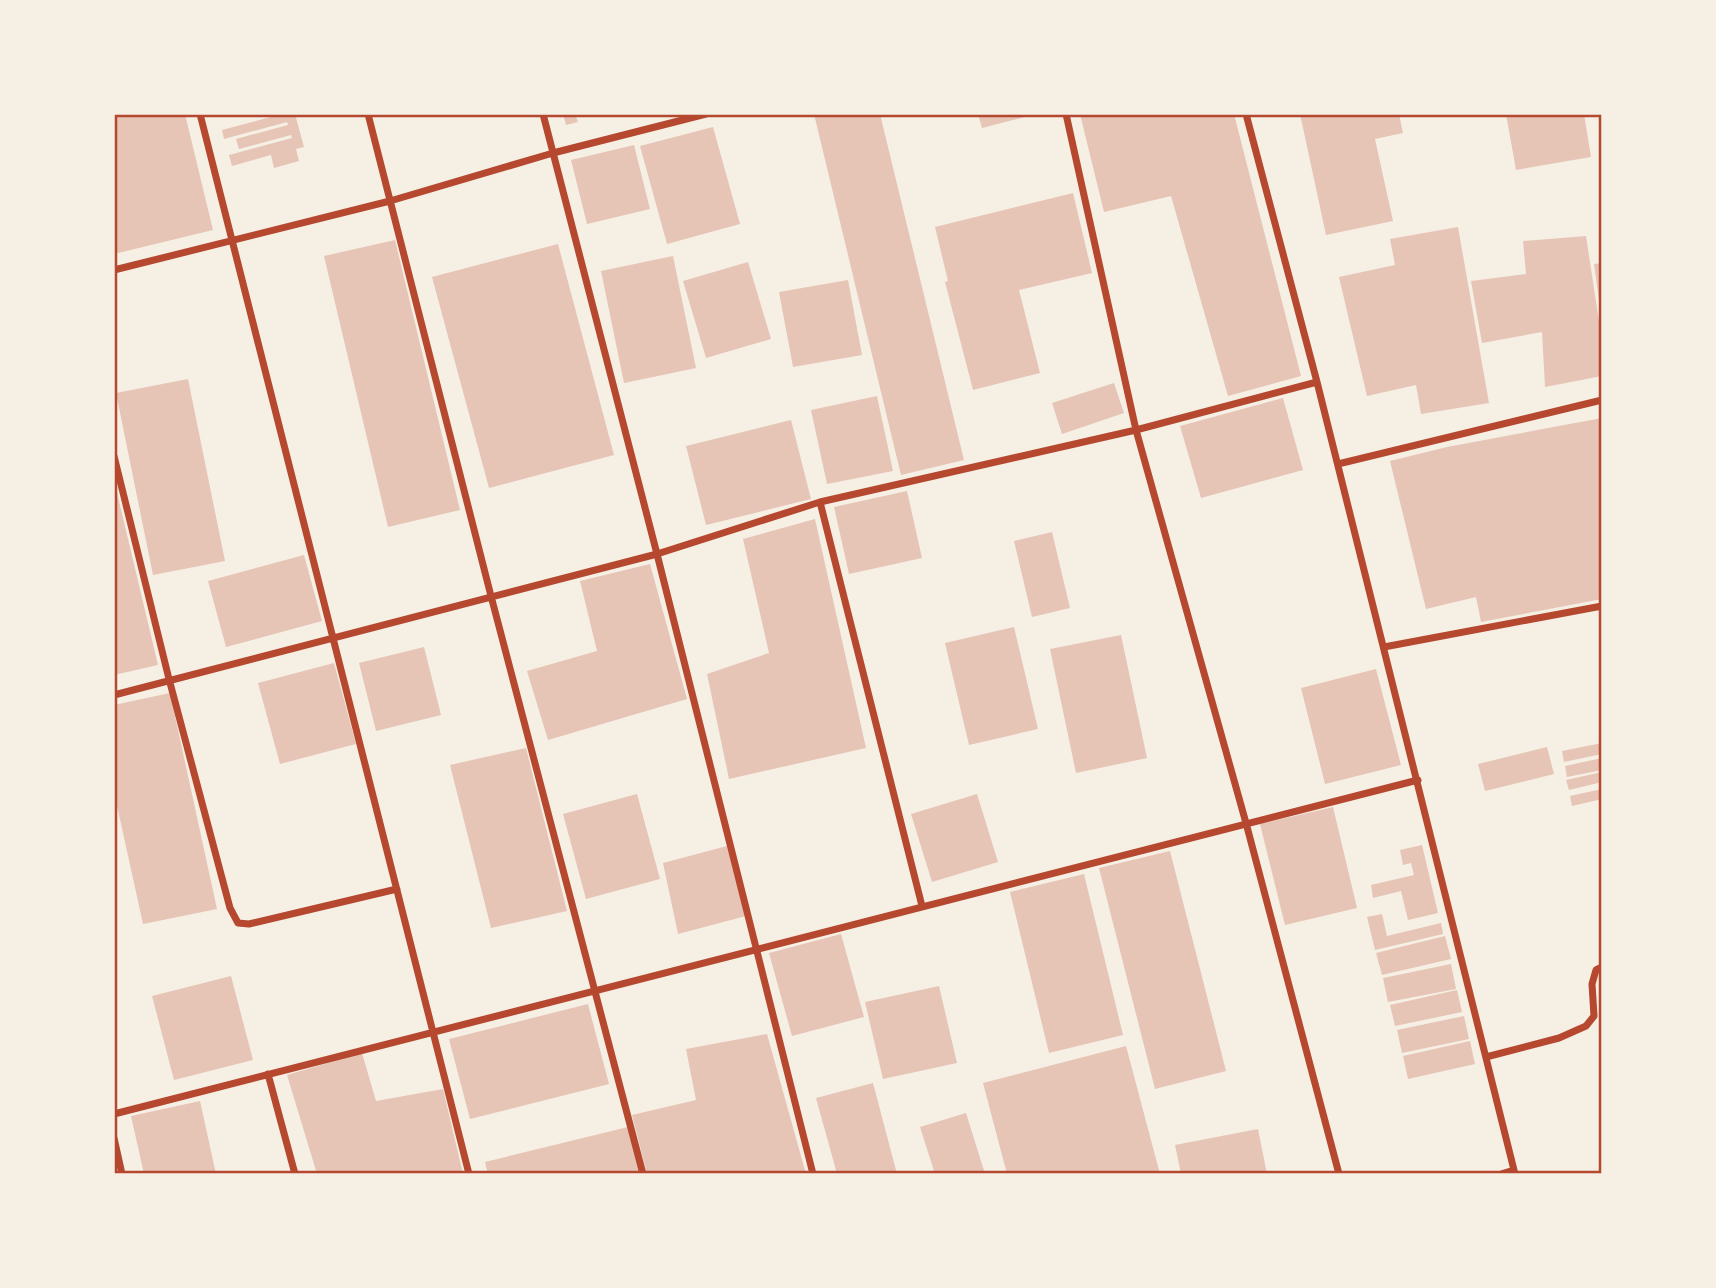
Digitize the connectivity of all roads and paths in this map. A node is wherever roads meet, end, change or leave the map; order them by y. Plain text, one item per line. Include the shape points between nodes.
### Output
1 (200, 114) edge
2 (368, 114) edge
3 (543, 114) edge
4 (706, 114) edge
5 (1066, 114) edge
6 (1246, 114) edge
7 (553, 153) junction
8 (390, 201) junction
9 (233, 240) junction
10 (114, 270) edge
11 (1317, 382) junction
12 (1602, 400) edge
13 (1136, 430) junction
14 (114, 456) edge
15 (1338, 464) junction
16 (820, 502) junction
17 (657, 554) junction
18 (491, 596) junction
19 (1602, 606) edge
20 (334, 638) junction
21 (1384, 647) junction
22 (169, 680) junction
23 (114, 695) edge
24 (1418, 780) junction
25 (1246, 823) junction
26 (397, 889) junction
27 (922, 906) junction
28 (757, 949) junction
29 (1602, 967) edge
30 (596, 990) junction
31 (433, 1032) junction
32 (1486, 1057) junction
33 (268, 1074) junction
34 (114, 1114) edge
35 (114, 1138) edge
36 (1515, 1172) edge
37 (122, 1174) edge
38 (295, 1174) edge
39 (469, 1174) edge
40 (643, 1174) edge
41 (813, 1174) edge
42 (1339, 1174) edge
43 (1501, 1174) edge

1 - 9 street
2 - 8 street
3 - 7 street
4 - 7 street
5 - 13 street
6 - 11 street
7 - 8 street
7 - 17 street
8 - 9 street
8 - 18 street
9 - 10 street
9 - 20 street
11 - 13 street
11 - 15 street
12 - 15 street
13 - 16 street
13 - 25 street
14 - 22 street
15 - 21 street
16 - 17 street
16 - 27 street
17 - 18 street
17 - 28 street
18 - 20 street
18 - 30 street
19 - 21 street
20 - 22 street
20 - 26 street
21 - 24 street
22 - 23 street
22 - 26 street via 230,908 238,923
24 - 25 street
24 - 32 street
25 - 27 street
25 - 42 street
26 - 31 street
27 - 28 street
28 - 30 street
28 - 41 street
29 - 32 street via 1596,970 1592,984 1594,1016 1586,1027
30 - 31 street
30 - 40 street
31 - 33 street
31 - 39 street
32 - 36 street
33 - 34 street
33 - 38 street
35 - 37 street
36 - 43 street

